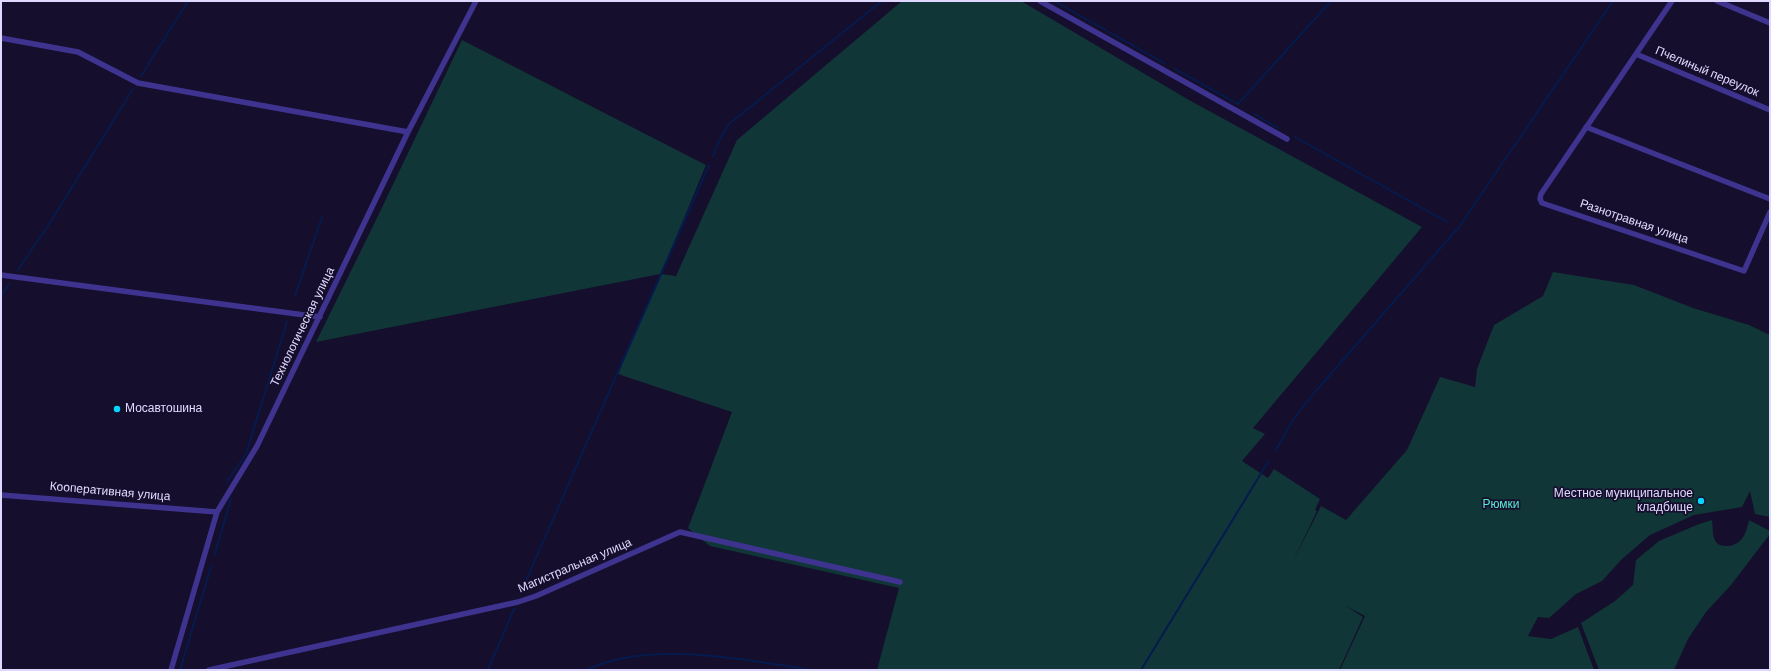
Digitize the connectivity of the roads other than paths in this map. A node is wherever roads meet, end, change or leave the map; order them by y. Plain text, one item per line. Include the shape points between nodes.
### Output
1 (476, 1) edge
2 (1040, 1) edge
3 (1672, 1) edge
4 (1717, 1) edge
5 (1770, 23) edge
6 (1, 38) edge
7 (1636, 54) junction
8 (1770, 110) edge
9 (1586, 127) junction
10 (408, 132) junction
11 (1286, 139) dead end
12 (1770, 199) edge
13 (1770, 212) edge
14 (1, 275) edge
15 (320, 316) junction
16 (1, 495) edge
17 (217, 512) junction
18 (900, 582) dead end
19 (171, 670) edge
20 (209, 670) edge

1 - 10 street, Технологическая улица
2 - 11 street
3 - 7 street, Разнотравная улица
4 - 5 street
6 - 10 street via 78,52 138,83
7 - 8 street, Пчелиный переулок
7 - 9 street, Разнотравная улица
9 - 12 street
9 - 13 street, Разнотравная улица via 1541,194 1542,203 1744,271
10 - 15 street, Технологическая улица
14 - 15 street
15 - 17 street, Технологическая улица via 257,446
16 - 17 street, Кооперативная улица
17 - 19 street, Технологическая улица
18 - 20 street, Магистральная улица via 680,532 518,602

